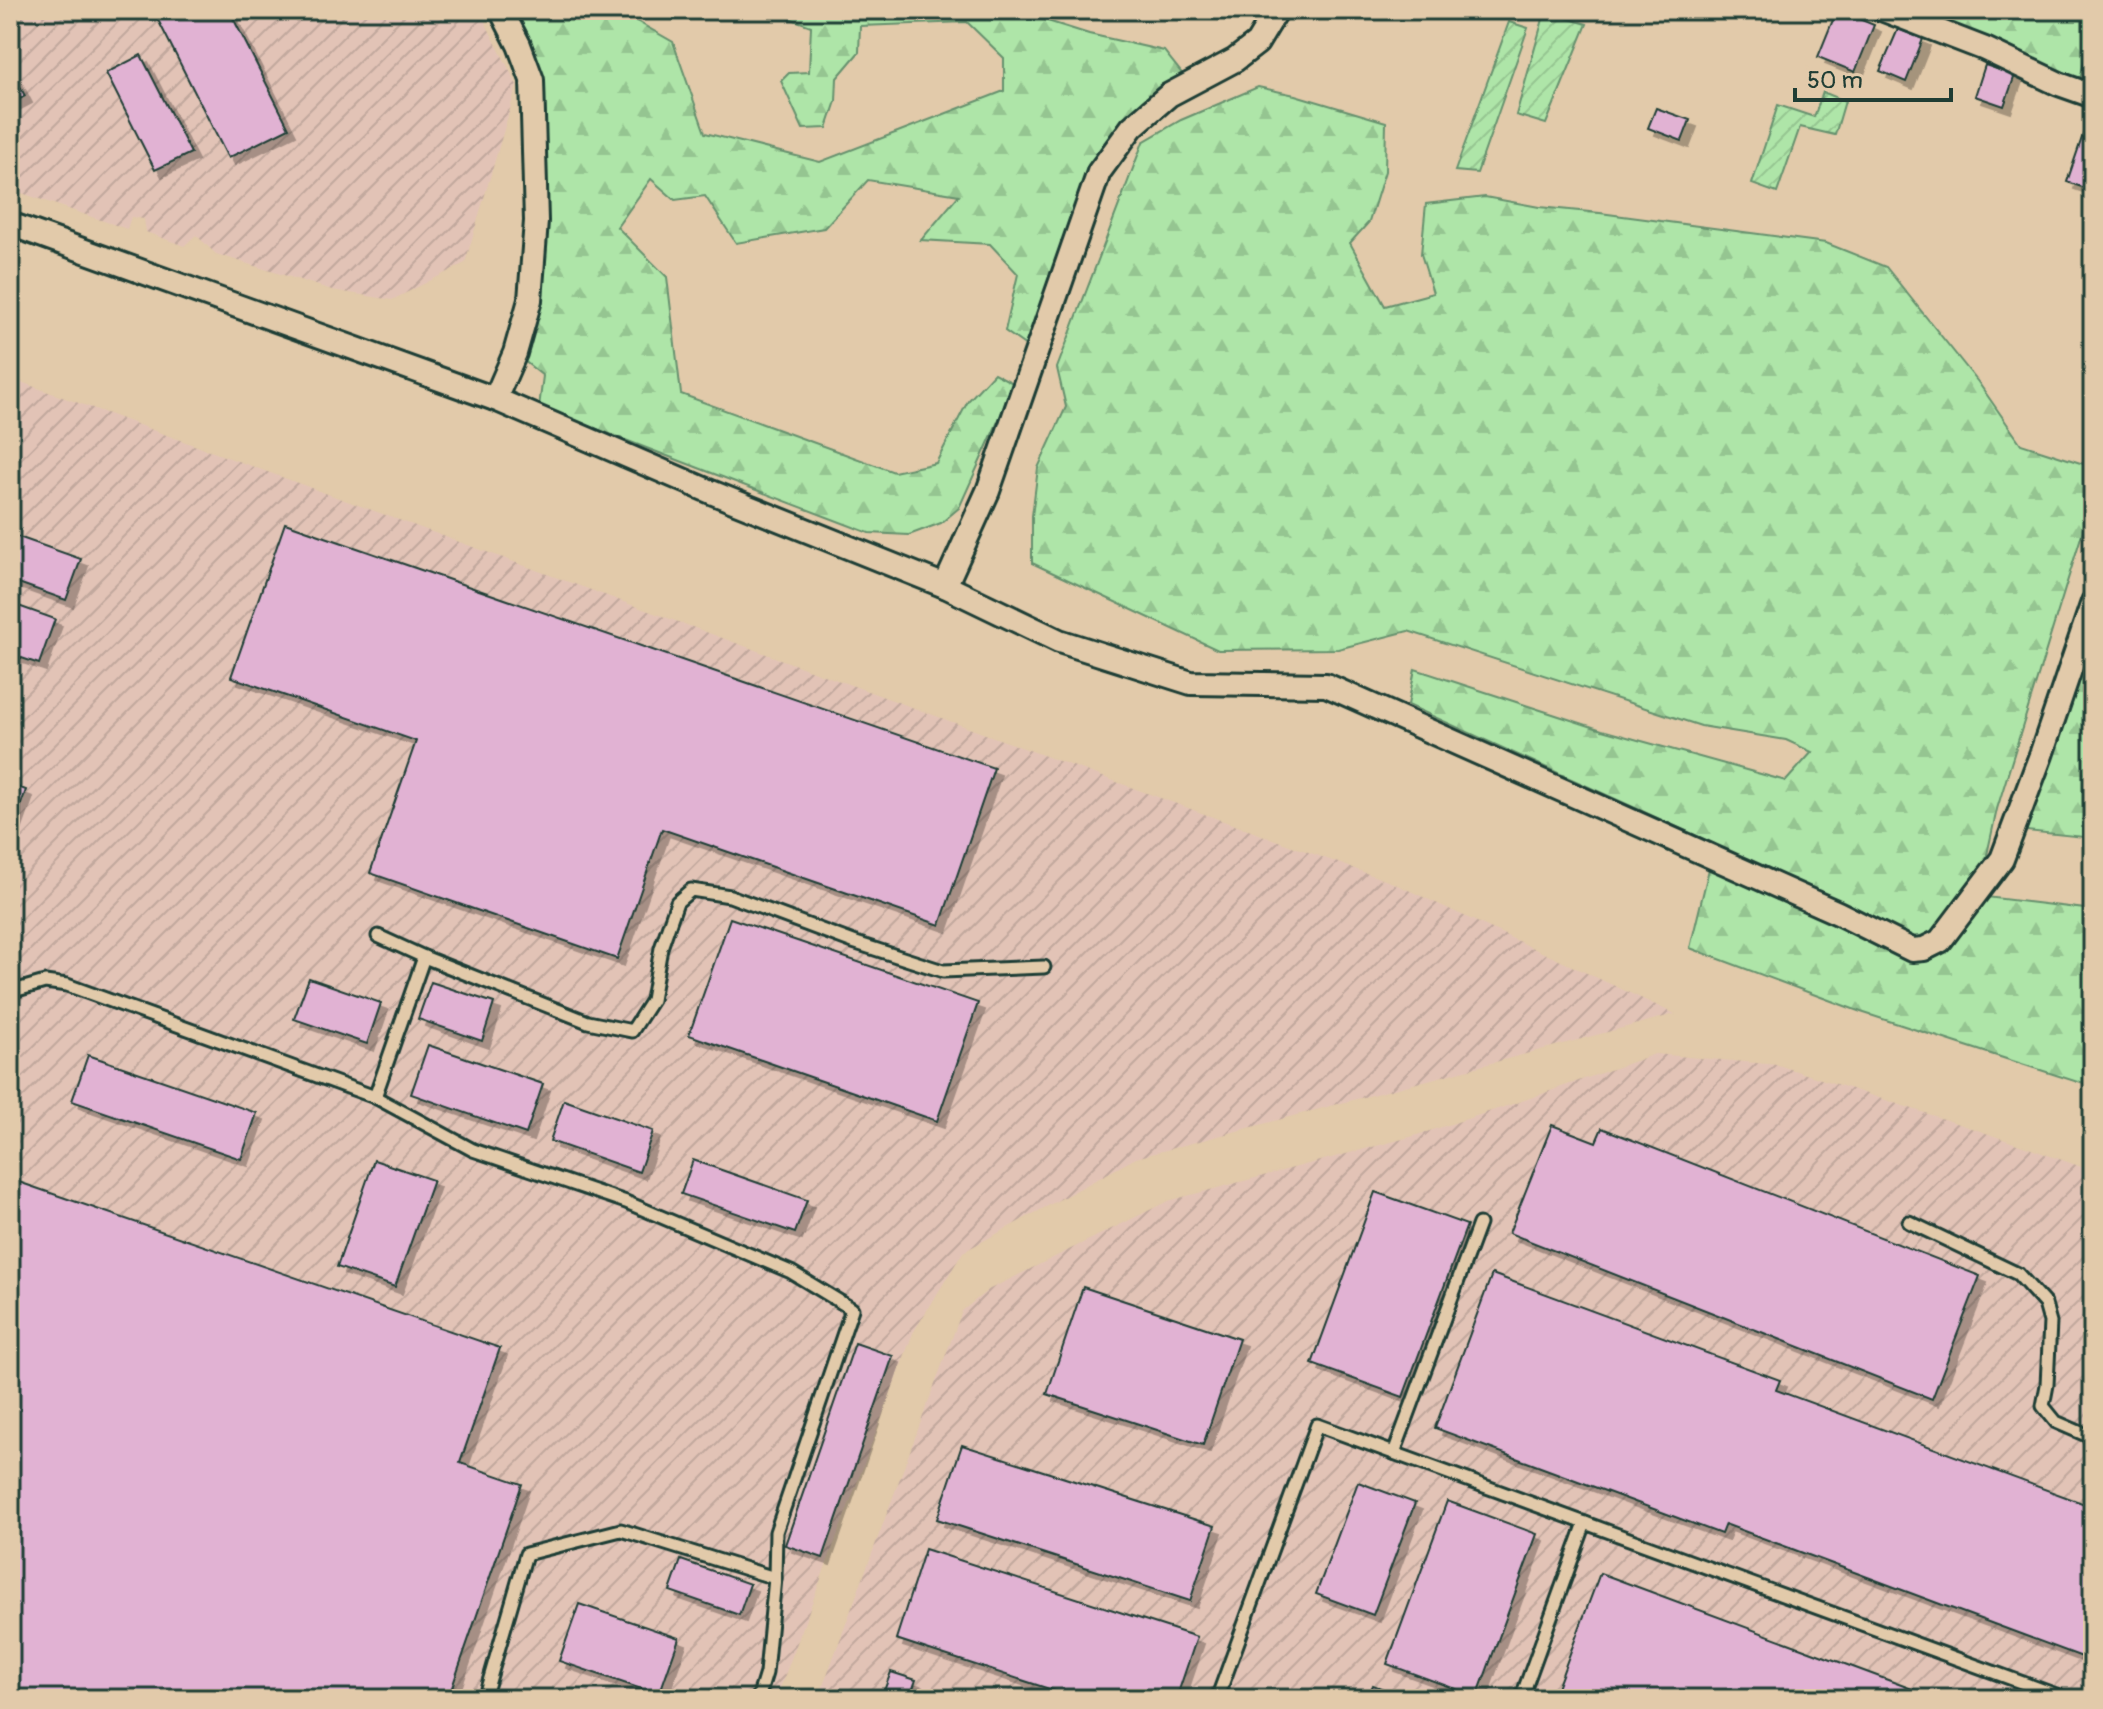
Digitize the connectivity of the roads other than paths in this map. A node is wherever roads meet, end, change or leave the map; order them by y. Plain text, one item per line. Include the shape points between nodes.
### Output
1 (501, 10) edge
2 (1277, 10) edge
3 (1884, 10) edge
4 (2093, 96) edge
5 (10, 224) edge
6 (495, 399) junction
7 (945, 586) junction
8 (2093, 602) edge
9 (378, 936) dead end
10 (424, 957) junction
11 (1044, 967) dead end
12 (10, 992) edge
13 (375, 1097) junction
14 (1909, 1222) dead end
15 (1479, 1224) dead end
16 (2093, 1438) edge
17 (1394, 1453) junction
18 (1585, 1523) junction
19 (775, 1578) junction
20 (484, 1699) edge
21 (758, 1699) edge
22 (1217, 1699) edge
23 (1521, 1699) edge
24 (2067, 1699) edge

1 - 6 street via 532,80 536,221 530,300
2 - 7 street via 1257,43 1169,95 1132,127 1099,172 988,491
3 - 4 street
5 - 6 street
6 - 7 street
7 - 8 street via 1059,641 1191,683 1326,685 1912,950 1940,941 2002,859
9 - 10 lane
10 - 11 lane via 588,1022 632,1031 652,1000 661,948 677,902 691,890 730,896 943,971
10 - 13 lane
12 - 13 lane via 45,982 67,985
13 - 19 lane via 473,1150 626,1202 791,1272 852,1309 776,1532
14 - 16 lane via 2018,1274 2045,1304 2050,1322 2043,1406 2056,1422
15 - 17 lane
17 - 18 lane
17 - 22 lane via 1317,1425
18 - 23 lane
18 - 24 lane
19 - 20 lane via 621,1530 526,1554
19 - 21 lane via 766,1673

